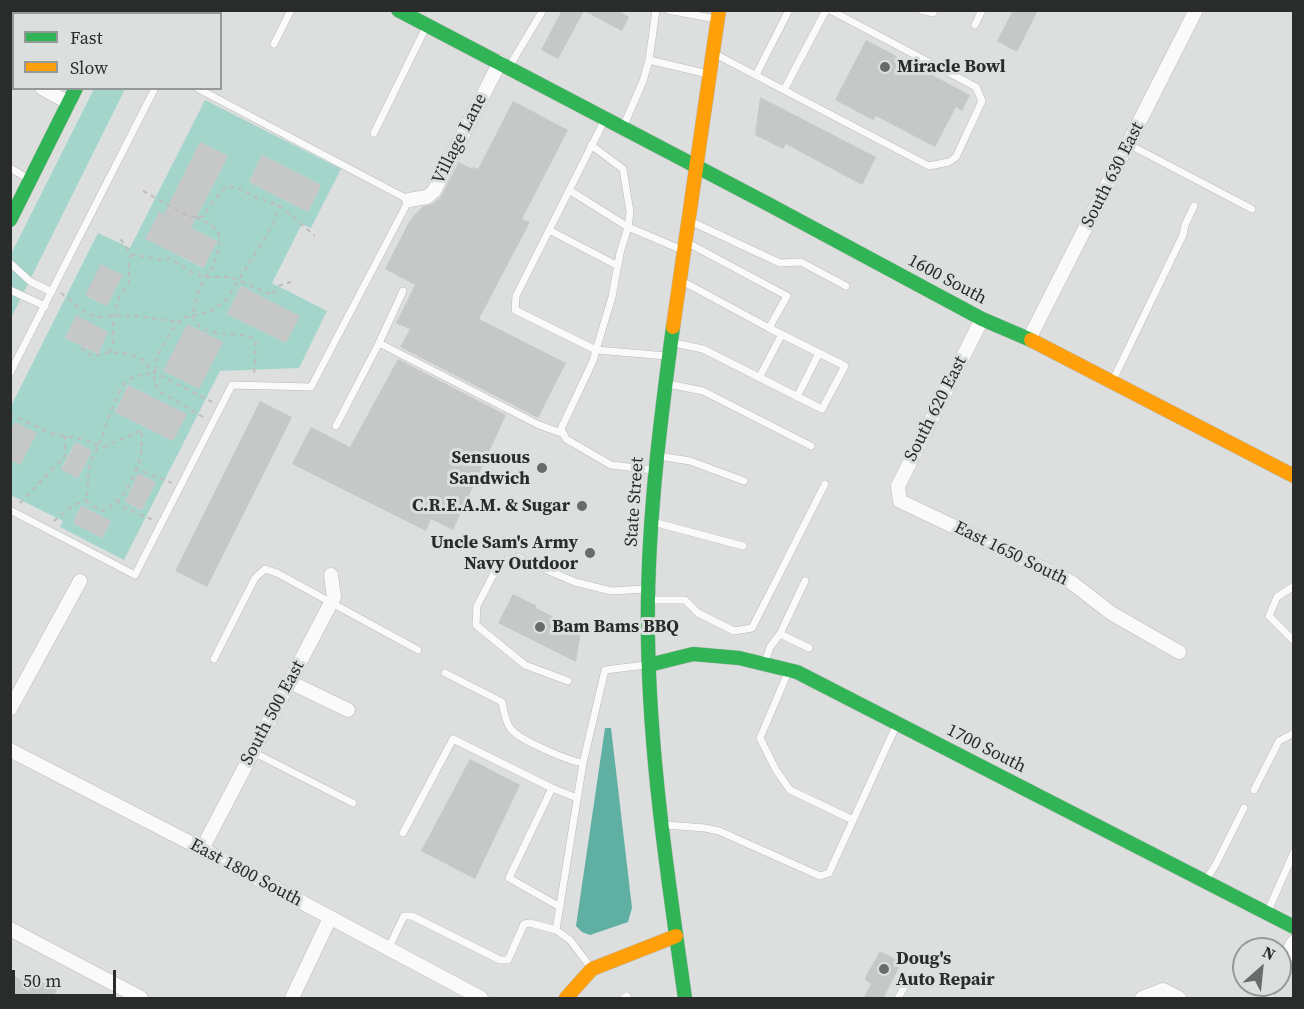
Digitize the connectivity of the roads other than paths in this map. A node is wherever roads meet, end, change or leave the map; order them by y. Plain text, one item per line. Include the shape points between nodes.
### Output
1 (291, 10) edge
2 (398, 10) edge
3 (543, 10) edge
4 (656, 10) edge
5 (668, 10) edge
6 (789, 10) edge
7 (828, 10) edge
8 (921, 10) edge
9 (934, 10) edge
10 (982, 10) edge
11 (1196, 10) edge
12 (718, 15) edge
13 (427, 25) junction
14 (975, 25) dead end
15 (274, 44) dead end
16 (713, 53) junction
17 (649, 60) junction
18 (505, 65) junction
19 (710, 75) junction
20 (756, 75) junction
21 (46, 90) edge
22 (75, 90) edge
23 (154, 90) edge
24 (201, 90) edge
25 (784, 90) junction
26 (69, 103) junction
27 (605, 118) junction
28 (623, 128) junction
29 (374, 133) dead end
30 (1128, 144) junction
31 (591, 145) junction
32 (697, 167) junction
33 (10, 168) edge
34 (31, 179) junction
35 (569, 190) junction
36 (409, 200) junction
37 (1194, 206) dead end
38 (1252, 209) dead end
39 (12, 213) edge
40 (689, 221) junction
41 (628, 227) junction
42 (549, 230) junction
43 (685, 246) junction
44 (10, 263) edge
45 (618, 266) junction
46 (680, 280) junction
47 (846, 286) dead end
48 (10, 290) edge
49 (53, 290) junction
50 (404, 291) dead end
51 (45, 306) junction
52 (982, 319) junction
53 (770, 328) junction
54 (782, 334) junction
55 (1029, 339) junction
56 (380, 343) junction
57 (596, 350) junction
58 (671, 350) junction
59 (819, 353) junction
60 (10, 374) edge
61 (759, 378) junction
62 (1112, 382) junction
63 (666, 383) junction
64 (797, 397) junction
65 (336, 426) dead end
66 (564, 434) junction
67 (811, 446) dead end
68 (656, 455) junction
69 (655, 471) junction
70 (1293, 476) edge
71 (744, 481) dead end
72 (825, 484) dead end
73 (900, 501) joint
74 (12, 511) edge
75 (651, 521) junction
76 (742, 546) dead end
77 (331, 575) dead end
78 (805, 580) dead end
79 (80, 581) dead end
80 (1293, 586) edge
81 (648, 595) junction
82 (330, 604) junction
83 (780, 634) junction
84 (1293, 641) edge
85 (809, 648) dead end
86 (418, 650) dead end
87 (1179, 652) dead end
88 (214, 659) dead end
89 (764, 664) junction
90 (649, 665) junction
91 (789, 670) junction
92 (446, 673) dead end
93 (568, 681) dead end
94 (290, 682) junction
95 (10, 709) edge
96 (348, 710) dead end
97 (897, 724) junction
98 (1293, 733) edge
99 (10, 750) edge
100 (253, 752) junction
101 (583, 763) junction
102 (552, 788) junction
103 (1254, 790) dead end
104 (578, 798) junction
105 (353, 803) dead end
106 (1244, 808) dead end
107 (853, 820) junction
108 (660, 825) junction
109 (403, 833) dead end
110 (202, 849) junction
111 (1293, 852) edge
112 (1204, 882) junction
113 (560, 907) junction
114 (1267, 914) junction
115 (330, 918) junction
116 (1293, 927) edge
117 (10, 929) edge
118 (556, 930) junction
119 (676, 936) junction
120 (388, 949) junction
121 (592, 969) junction
122 (909, 979) dead end
123 (1142, 998) edge
124 (141, 999) edge
125 (292, 999) edge
126 (481, 999) edge
127 (566, 999) edge
128 (685, 999) edge
129 (898, 999) edge
130 (1179, 999) edge

1 - 15 lane
2 - 13 street, 1600 South
3 - 18 lane
4 - 17 lane
5 - 12 lane
6 - 20 lane
7 - 25 lane
7 - 25 lane via 976,87 982,101 959,153 949,162 930,166
8 - 9 lane via 929,14
10 - 14 lane
11 - 30 street, South 630 East
12 - 16 street, State Street
13 - 18 street, 1600 South
13 - 29 lane
16 - 19 street, State Street
16 - 20 lane
17 - 19 lane
17 - 28 lane
18 - 27 street, 1600 South
18 - 36 street, Village Lane via 434,191 427,197
19 - 32 street, State Street
20 - 25 lane
21 - 26 street
22 - 26 street
23 - 49 lane
24 - 36 lane
26 - 34 street
27 - 28 street, 1600 South
27 - 31 lane
28 - 32 street, 1600 South
30 - 38 lane
30 - 55 street, South 630 East
31 - 35 lane
31 - 41 lane via 623,169 630,212
32 - 40 street, State Street
32 - 52 street, 1600 South
33 - 34 lane
34 - 39 street
35 - 41 lane
35 - 42 lane
36 - 74 lane via 312,387 232,385 135,575
37 - 62 lane
40 - 43 street, State Street
40 - 47 lane via 780,263 801,262
41 - 43 lane
41 - 45 lane
42 - 45 lane
42 - 57 lane via 516,296 515,310
43 - 46 street, State Street
43 - 53 lane via 787,296
44 - 49 lane via 31,282
45 - 57 lane
46 - 53 lane
46 - 58 street, State Street
48 - 51 lane
49 - 51 lane
50 - 56 lane
51 - 60 lane
52 - 55 street, 1600 South
52 - 73 street, South 620 East via 898,486
53 - 54 lane
54 - 59 lane
54 - 61 lane
55 - 62 street, 1600 South
56 - 65 lane
56 - 66 lane via 539,425
57 - 58 lane
57 - 66 lane via 561,429
58 - 61 lane via 703,350
58 - 63 street, State Street
59 - 64 lane
59 - 64 lane via 844,366 822,409
61 - 64 lane
62 - 70 street, 1600 South
63 - 67 lane via 703,391
63 - 68 street, State Street
66 - 69 lane via 566,439 611,465
68 - 69 street, State Street
68 - 71 lane via 690,461
69 - 75 street, State Street
72 - 81 lane via 752,628 734,631 698,613 685,600
73 - 87 street, East 1650 South via 1071,582 1111,613
75 - 76 lane
75 - 81 street, State Street
77 - 82 street, South 500 East via 334,597
78 - 83 lane
79 - 95 street
80 - 84 lane via 1277,597 1269,616
81 - 90 street, State Street
81 - 93 lane via 574,582 517,557 500,562 477,606 476,625 525,665
82 - 86 lane
82 - 88 lane via 271,570 263,570 255,578
82 - 94 street, South 500 East
83 - 85 lane
83 - 89 lane
89 - 90 street, 1700 South via 693,654
89 - 91 street, 1700 South
90 - 101 lane via 605,670
90 - 108 street, State Street
91 - 97 street, 1700 South
91 - 107 lane via 760,738 790,790
92 - 101 lane via 502,702 510,729 522,739
94 - 96 street
94 - 100 street, South 500 East
97 - 107 lane
97 - 112 street, 1700 South
98 - 103 lane via 1279,741
99 - 110 street, East 1800 South
100 - 105 lane
100 - 110 street, South 500 East
101 - 104 lane
102 - 104 lane
102 - 109 lane via 453,739
102 - 113 lane via 509,878
104 - 113 lane
106 - 112 lane
107 - 108 lane via 828,873 820,876 719,831
108 - 119 street, State Street
110 - 115 street, East 1800 South
111 - 114 lane
112 - 114 street, 1700 South
113 - 118 lane
114 - 116 street, 1700 South
115 - 120 street, East 1800 South
115 - 125 street
117 - 124 street
118 - 120 lane via 524,924 508,960 500,960 412,916 404,916
118 - 121 lane via 570,940
119 - 121 street
119 - 128 street, State Street
120 - 126 street, East 1800 South
121 - 127 street
122 - 129 lane
123 - 130 street via 1163,990

